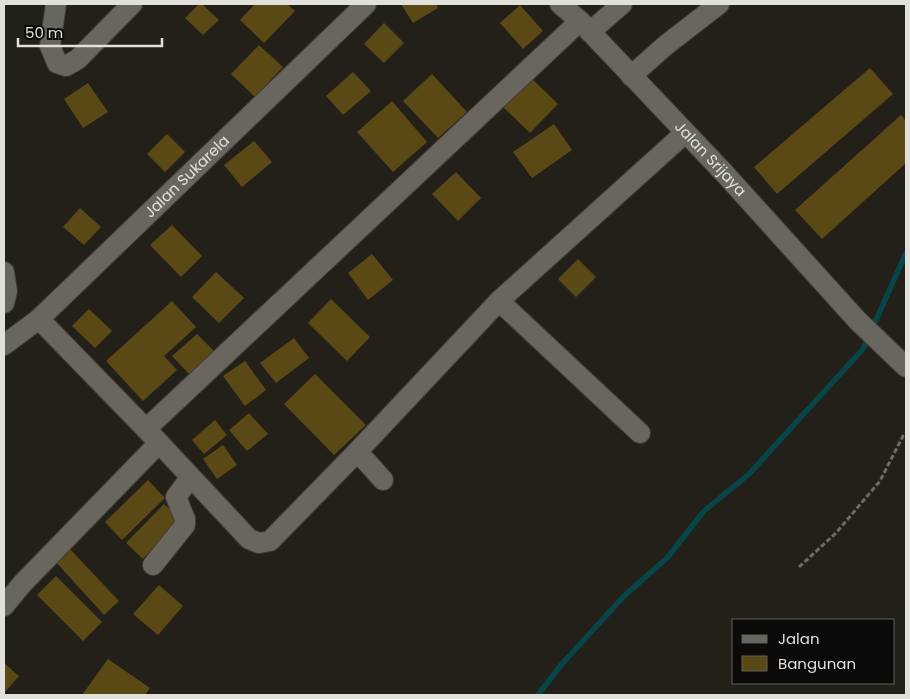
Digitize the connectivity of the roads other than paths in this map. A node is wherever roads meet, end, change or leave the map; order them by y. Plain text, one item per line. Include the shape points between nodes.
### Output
1 (56, 4) edge
2 (132, 4) edge
3 (366, 4) edge
4 (560, 4) edge
5 (622, 4) edge
6 (720, 4) edge
7 (585, 26) junction
8 (632, 76) junction
9 (685, 133) junction
10 (4, 272) edge
11 (500, 301) junction
12 (4, 303) edge
13 (38, 319) junction
14 (4, 345) edge
15 (906, 367) edge
16 (640, 432) dead end
17 (152, 436) junction
18 (356, 453) junction
19 (190, 478) junction
20 (383, 480) dead end
21 (153, 565) dead end
22 (4, 606) edge

1 - 2 street via 50,46 57,63 66,66 78,59
3 - 13 street, Jalan Sukarela
4 - 7 street, Jalan Srijaya
5 - 7 street
6 - 8 street
7 - 8 street, Jalan Srijaya
7 - 17 street
8 - 9 street, Jalan Srijaya
9 - 11 street
9 - 15 street, Jalan Srijaya via 857,320
10 - 12 street via 7,291
11 - 16 street
11 - 18 street
13 - 14 street, Jalan Sukarela
13 - 17 street
17 - 19 street
17 - 22 street
18 - 19 street via 270,541 260,543 249,540
18 - 20 street
19 - 21 street via 176,497 185,525

